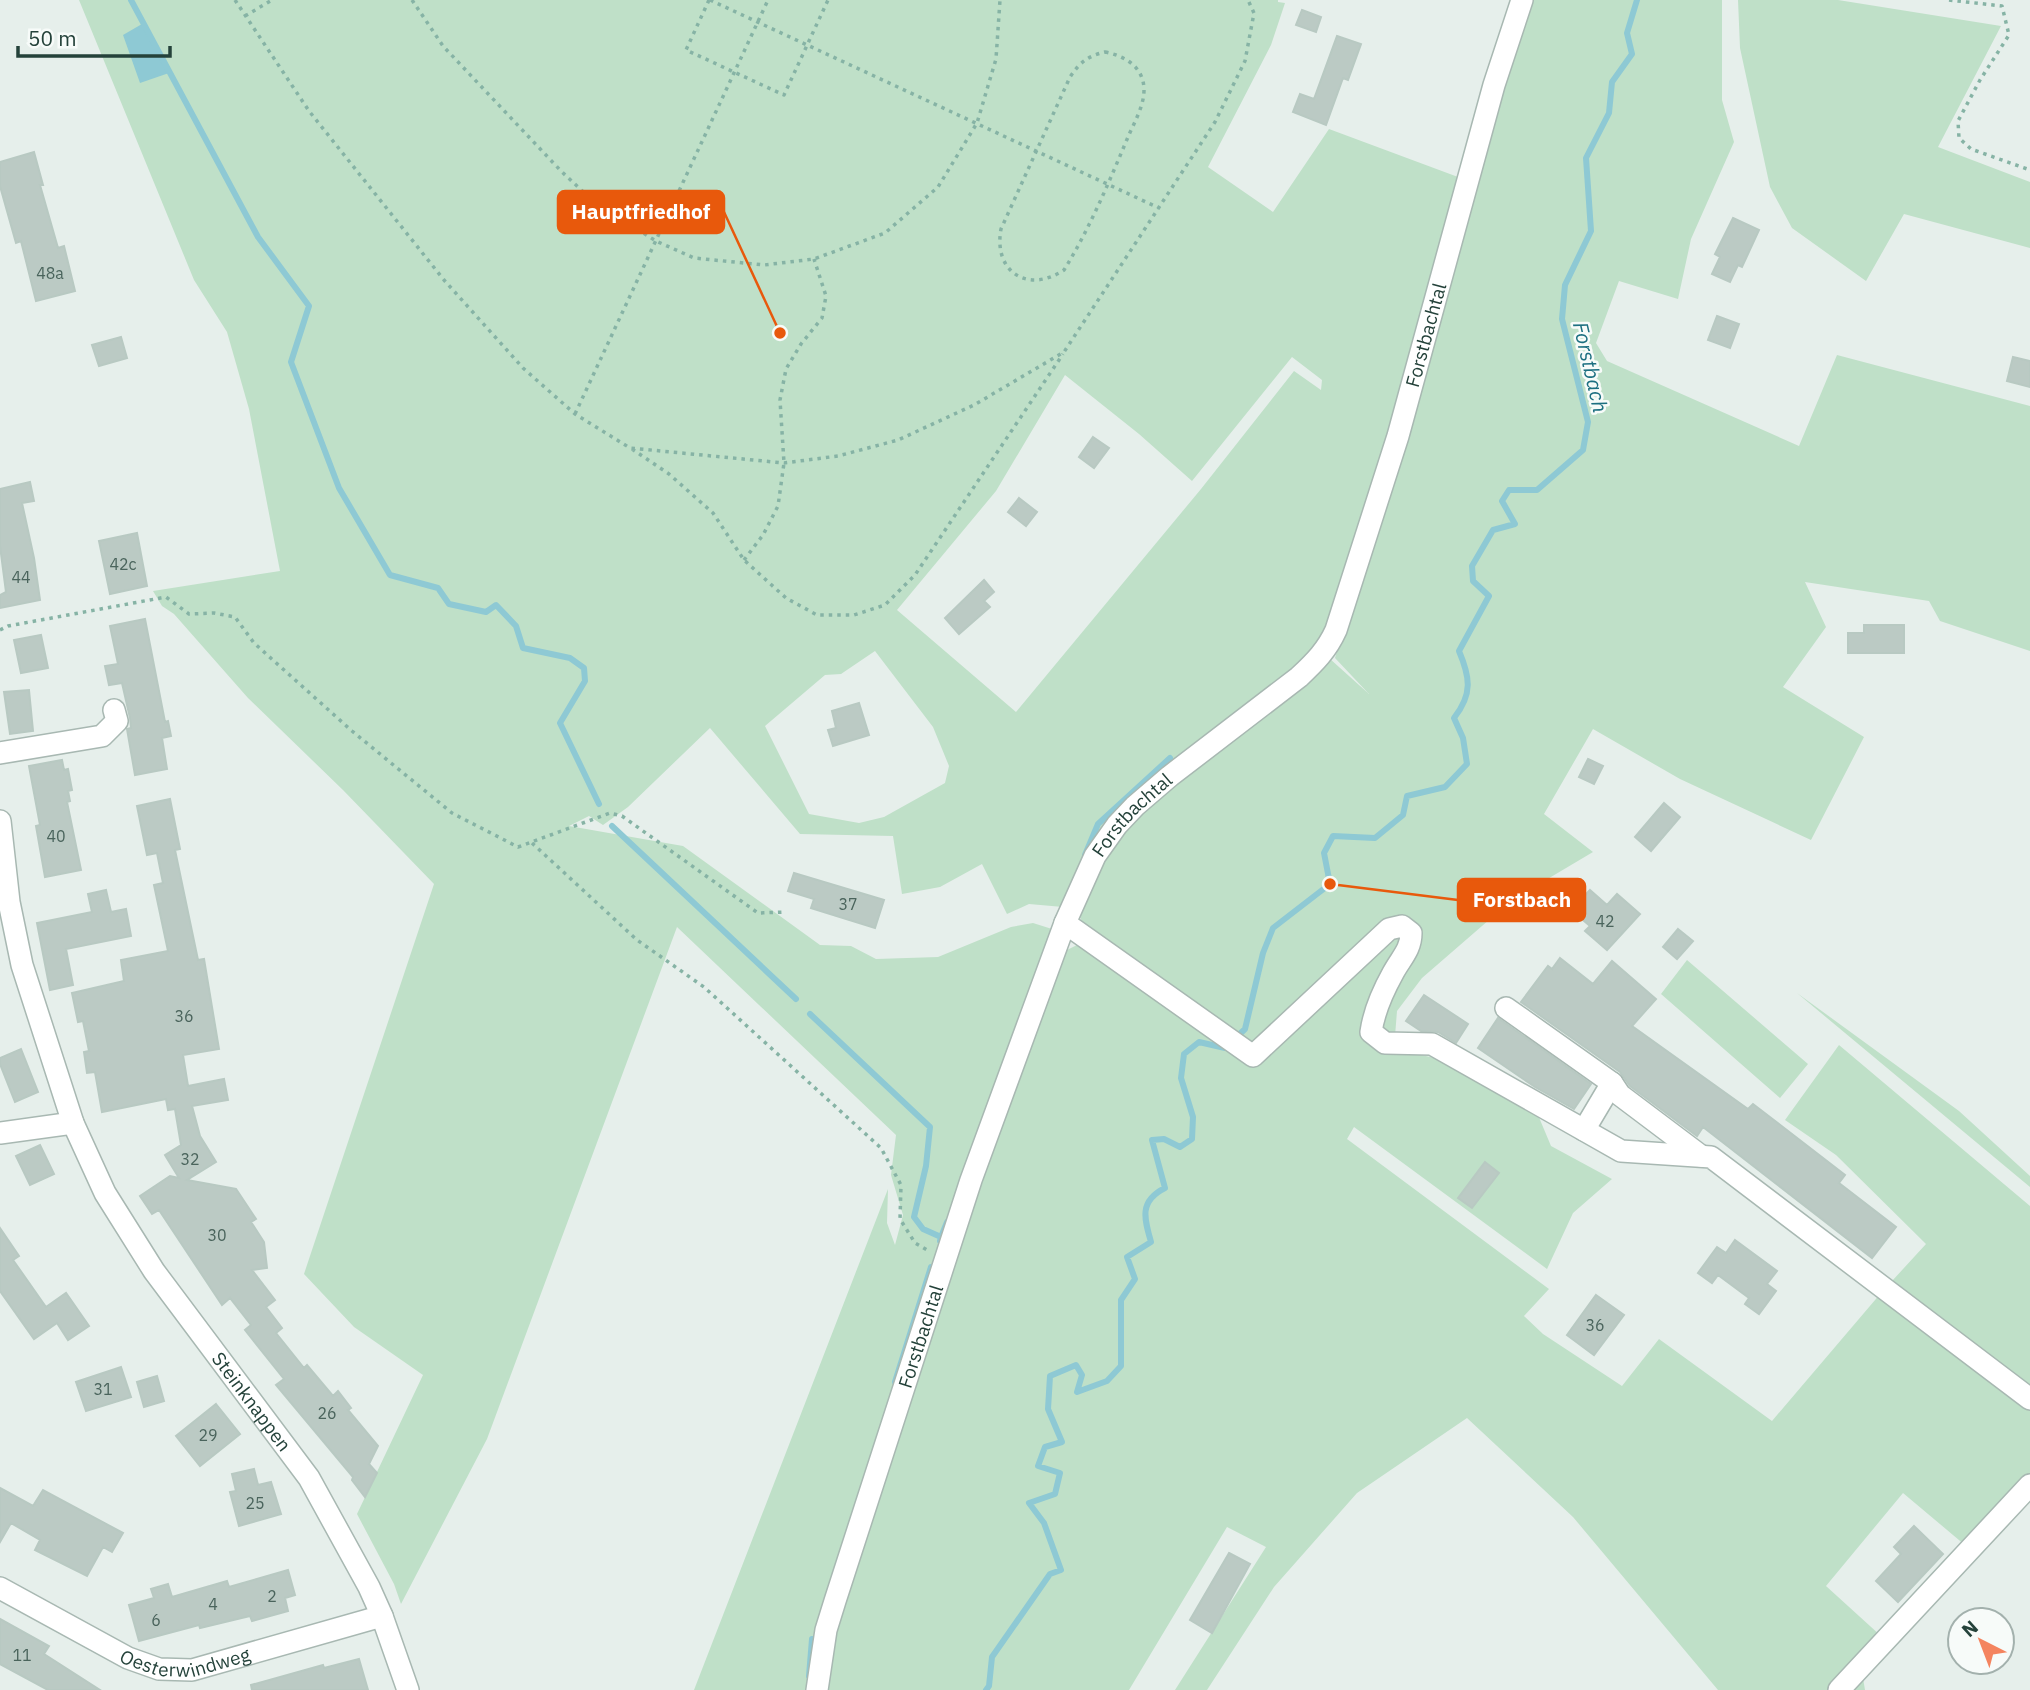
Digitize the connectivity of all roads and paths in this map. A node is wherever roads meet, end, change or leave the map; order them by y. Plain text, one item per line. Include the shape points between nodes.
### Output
1 (235, 0) edge
2 (272, 0) edge
3 (412, 0) edge
4 (709, 0) edge
5 (768, 0) edge
6 (828, 0) edge
7 (1000, 0) edge
8 (1248, 0) edge
9 (1522, 0) edge
10 (1949, 0) edge
11 (244, 16) junction
12 (758, 22) junction
13 (807, 45) junction
14 (734, 72) junction
15 (977, 123) junction
16 (1036, 151) junction
17 (2030, 170) edge
18 (1108, 184) junction
19 (1160, 208) junction
20 (656, 241) junction
21 (814, 259) junction
22 (1064, 352) junction
23 (575, 414) junction
24 (630, 448) junction
25 (784, 463) junction
26 (744, 560) junction
27 (0, 630) edge
28 (114, 710) dead end
29 (0, 753) edge
30 (0, 821) edge
31 (532, 844) junction
32 (785, 912) dead end
33 (1065, 923) junction
34 (1506, 1008) dead end
35 (1612, 1083) junction
36 (73, 1123) junction
37 (1584, 1130) junction
38 (0, 1133) edge
39 (1701, 1156) junction
40 (944, 1260) junction
41 (2030, 1399) edge
42 (2030, 1485) edge
43 (0, 1588) edge
44 (382, 1616) junction
45 (408, 1690) edge
46 (817, 1690) edge
47 (1839, 1690) edge

1 - 11 path
2 - 11 path
3 - 20 path via 443,46 561,171 594,202
4 - 12 path
4 - 14 path via 685,50
5 - 12 path
6 - 13 path
7 - 15 path via 996,59
8 - 19 path via 1254,13 1245,61 1215,122
9 - 33 street, Forstbachtal via 1494,85 1398,436 1328,646 1299,677 1170,776 1117,825 1095,856
10 - 17 path via 2002,6 2009,35 1958,121 1959,138 1971,149
11 - 23 path via 309,111 444,280 523,368
12 - 13 path
12 - 14 path
13 - 14 path via 784,95
13 - 15 path
14 - 20 path
15 - 16 path
15 - 21 path via 938,187 885,233
16 - 18 path
16 - 18 path via 998,244 1010,271 1022,278 1037,281 1064,270
16 - 18 path via 1078,64 1090,55 1120,55 1133,63 1144,90
18 - 19 path
19 - 22 path
20 - 21 path via 694,258 764,265
20 - 23 path
21 - 25 path via 826,296 821,318 786,369 780,400
22 - 25 path via 974,405 898,440 838,456
22 - 26 path via 915,575 885,605 854,615 817,615 786,598
23 - 24 path
24 - 25 path
24 - 26 path via 669,474 713,513
25 - 26 path via 778,506 764,535
27 - 31 path via 166,597 189,614 236,617 254,643 452,813 518,847
28 - 29 street via 117,721 102,736
30 - 36 street, Steinknappen via 22,965
31 - 32 path via 610,813 622,816 758,913
31 - 40 path via 638,940 704,987 881,1148 901,1185 900,1219 915,1243
33 - 37 street via 1252,1056 1389,929 1402,926 1411,933 1411,946 1393,972 1371,1032 1385,1043 1432,1044
33 - 40 street, Forstbachtal
34 - 35 street
35 - 37 street
35 - 39 street via 1620,1095
36 - 38 street
36 - 44 street, Steinknappen via 105,1193 154,1271 309,1478
37 - 39 street via 1621,1151
39 - 41 street via 1712,1157
40 - 46 street, Forstbachtal via 835,1601
42 - 47 street
43 - 44 street, Oesterwindweg via 128,1658 159,1669 192,1670
44 - 45 street, Steinknappen

